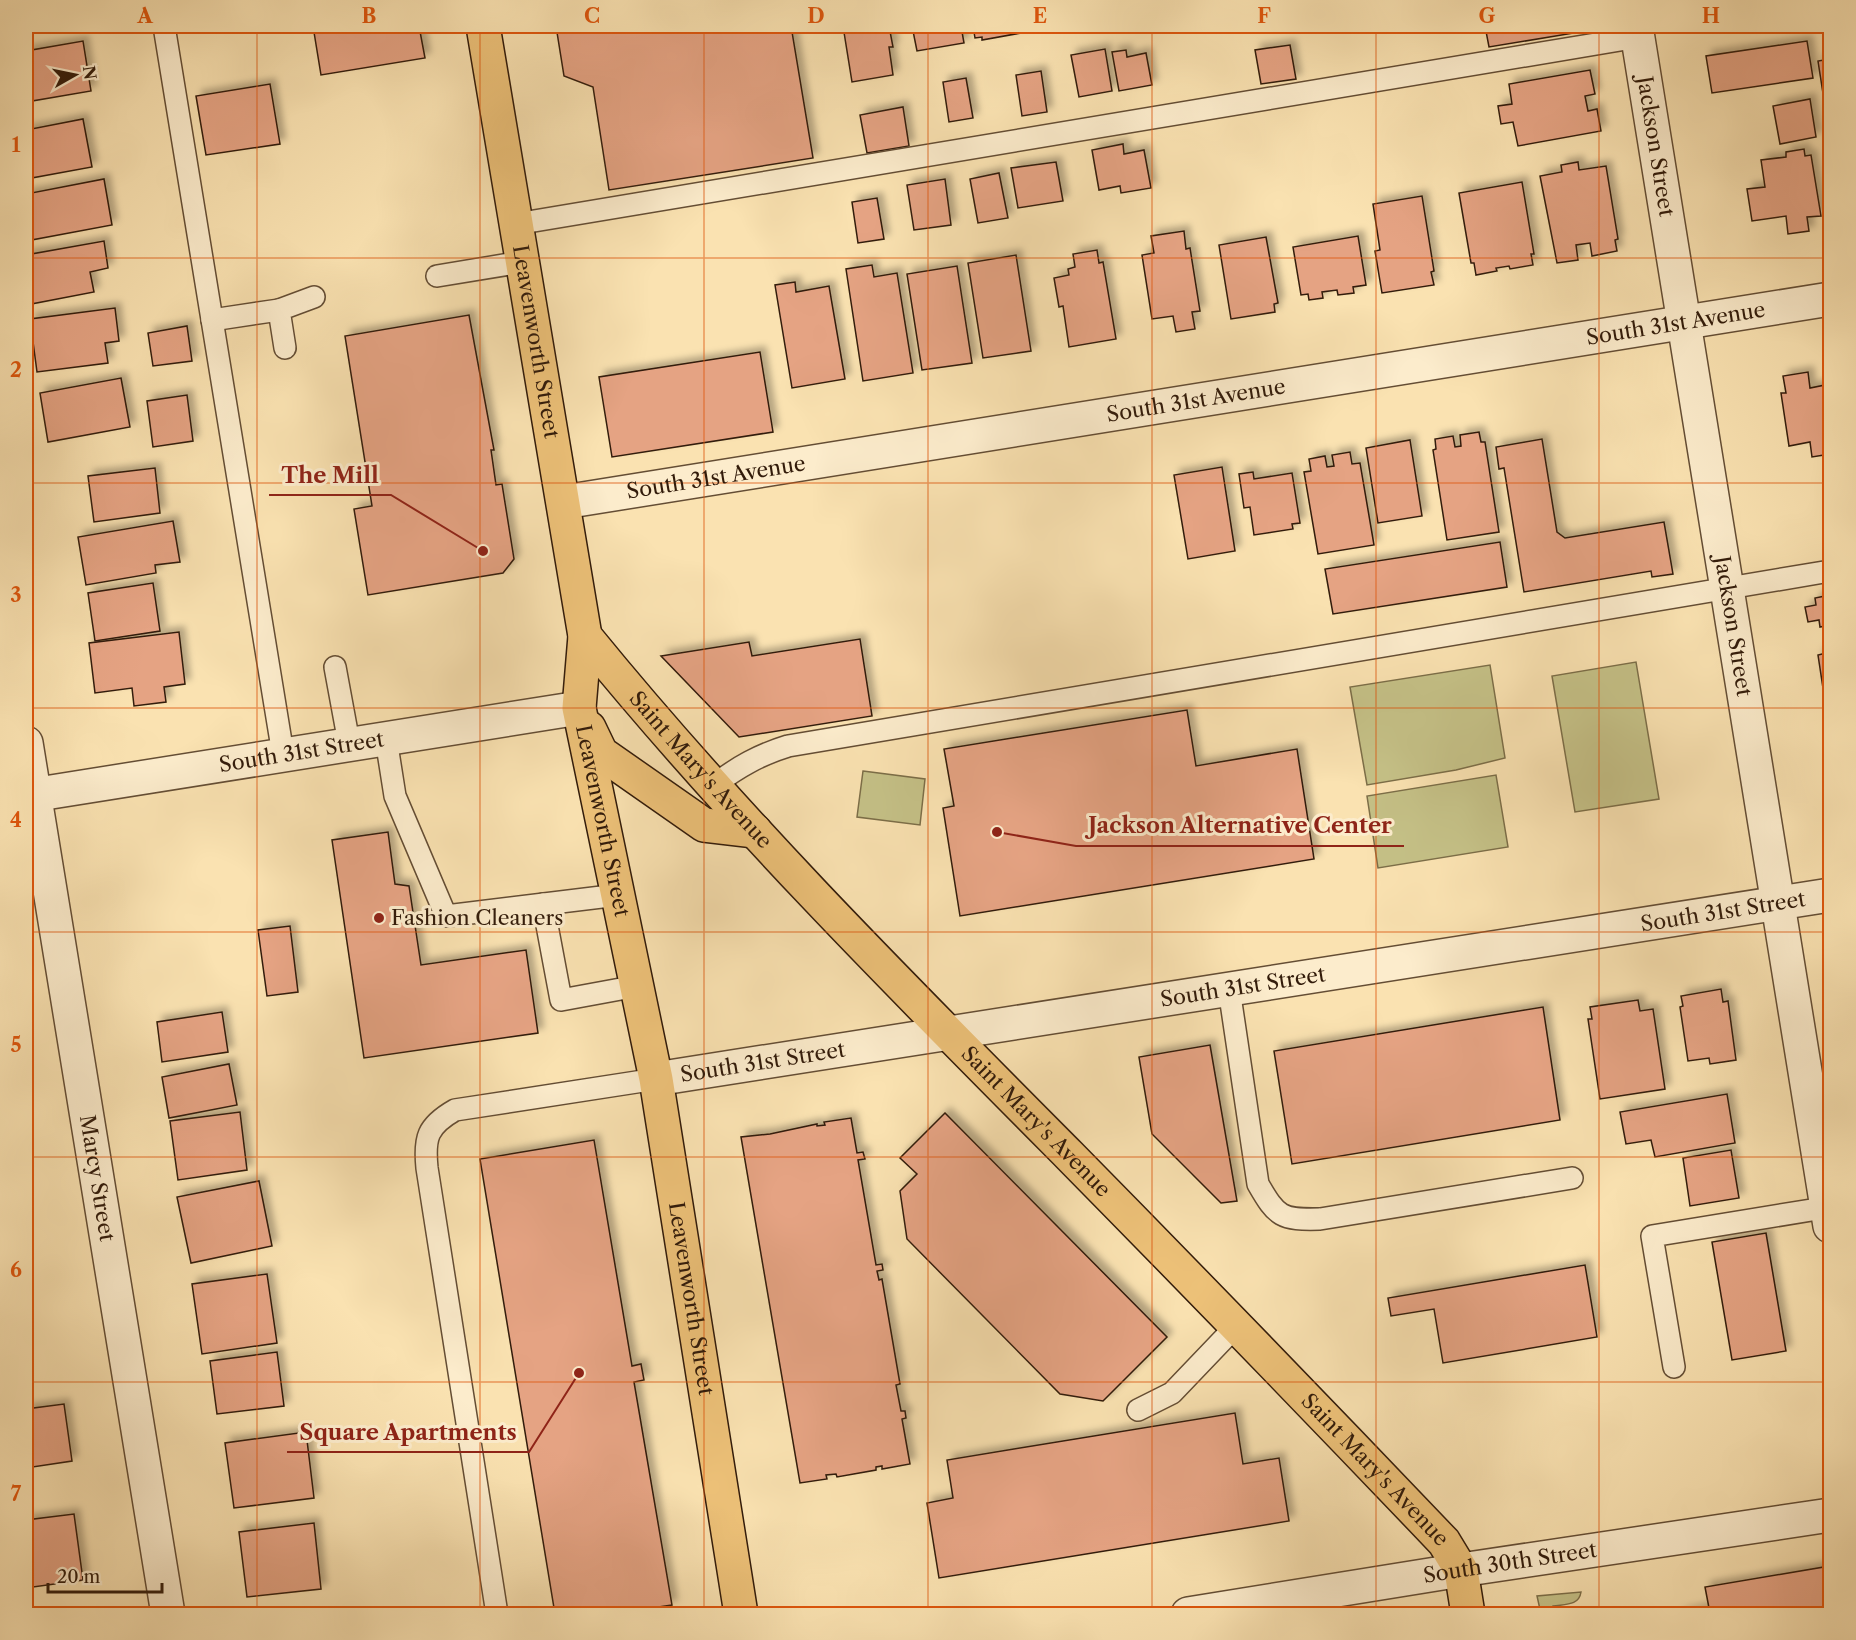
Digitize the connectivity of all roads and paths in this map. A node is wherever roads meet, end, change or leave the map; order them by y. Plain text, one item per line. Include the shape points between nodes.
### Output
1 (164, 26) edge
2 (483, 26) edge
3 (1637, 31) edge
4 (516, 224) junction
5 (522, 262) junction
6 (437, 276) dead end
7 (314, 297) dead end
8 (1830, 300) edge
9 (279, 310) junction
10 (213, 320) junction
11 (1685, 323) junction
12 (285, 348) dead end
13 (564, 502) junction
14 (1830, 571) edge
15 (1728, 587) junction
16 (585, 636) junction
17 (335, 667) dead end
18 (579, 708) junction
19 (386, 739) junction
20 (26, 743) edge
21 (349, 743) junction
22 (283, 754) junction
23 (714, 785) junction
24 (30, 796) edge
25 (755, 831) junction
26 (618, 895) junction
27 (1830, 895) edge
28 (1779, 903) junction
29 (543, 904) junction
30 (637, 986) junction
31 (1229, 989) junction
32 (947, 1032) junction
33 (656, 1078) junction
34 (1572, 1178) dead end
35 (1829, 1213) edge
36 (1237, 1325) junction
37 (1674, 1367) dead end
38 (1138, 1410) dead end
39 (1830, 1515) edge
40 (1461, 1570) junction
41 (168, 1614) edge
42 (497, 1614) edge
43 (741, 1614) edge
44 (1188, 1614) edge
45 (1468, 1614) edge

1 - 10 lane
2 - 4 main road, Leavenworth Street
3 - 4 lane
3 - 11 street, Jackson Street
4 - 5 main road, Leavenworth Street
5 - 6 lane
5 - 13 main road, Leavenworth Street
7 - 9 lane
8 - 11 street, South 31st Avenue
9 - 10 lane
9 - 12 lane
10 - 22 lane
11 - 13 street, South 31st Avenue
11 - 15 street, Jackson Street
13 - 16 main road, Leavenworth Street
14 - 15 lane
15 - 23 lane via 788,746 760,755
15 - 28 street, Jackson Street
16 - 18 main road, Leavenworth Street
16 - 23 main road, Saint Mary's Avenue via 670,739
17 - 21 lane
18 - 19 street, South 31st Street
18 - 25 main road via 602,753 704,825
18 - 26 main road, Leavenworth Street
19 - 21 street, South 31st Street
19 - 29 lane via 395,796 446,916
20 - 24 street, Marcy Street
21 - 22 street, South 31st Street
22 - 24 street, South 31st Street
23 - 25 main road, Saint Mary's Avenue
24 - 41 street, Marcy Street
25 - 32 main road, Saint Mary's Avenue
26 - 29 lane
26 - 30 main road, Leavenworth Street
27 - 28 street, South 31st Street
28 - 31 street, South 31st Street
28 - 35 street, Jackson Street
29 - 30 lane via 561,1000
30 - 33 main road, Leavenworth Street
31 - 32 street, South 31st Street
31 - 34 lane via 1258,1184 1273,1210 1295,1220 1320,1219
32 - 33 street, South 31st Street
32 - 36 main road, Saint Mary's Avenue
33 - 42 lane via 455,1110 430,1130 425,1148 427,1168
33 - 43 main road, Leavenworth Street
35 - 37 lane via 1652,1236
36 - 38 lane via 1172,1393
36 - 40 main road, Saint Mary's Avenue via 1444,1542
39 - 40 street, South 30th Street
40 - 44 street, South 30th Street
40 - 45 main road, Saint Mary's Avenue

